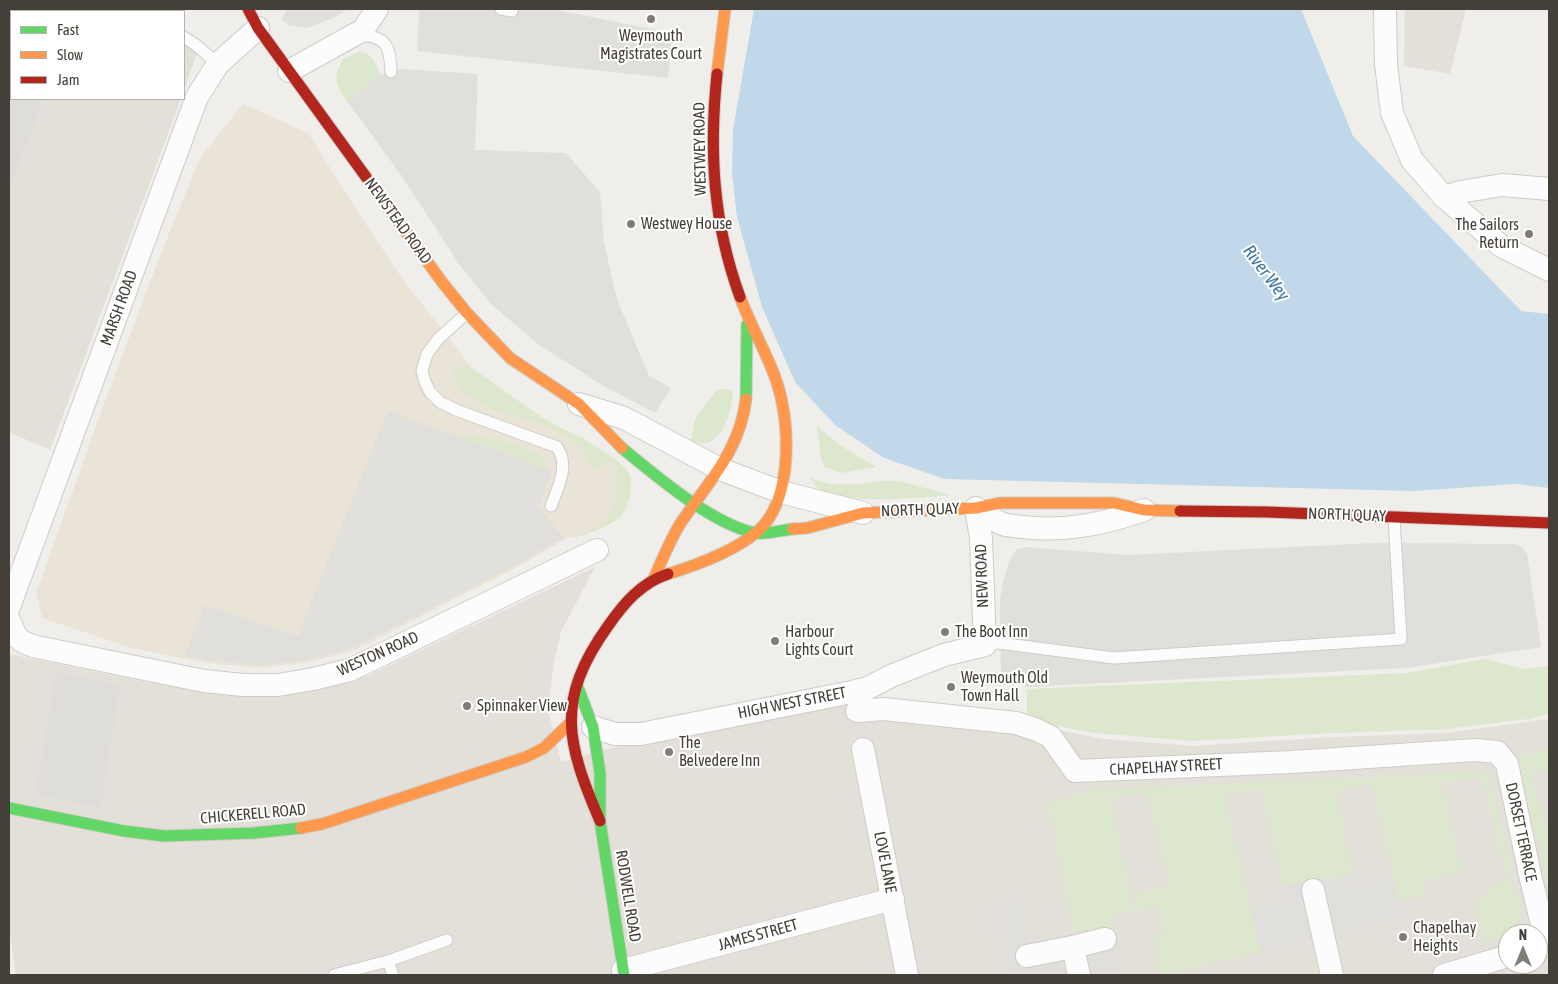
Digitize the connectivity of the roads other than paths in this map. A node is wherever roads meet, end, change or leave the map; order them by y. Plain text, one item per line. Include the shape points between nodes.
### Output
1 (377, 9) edge
2 (501, 9) edge
3 (512, 9) edge
4 (725, 9) edge
5 (1385, 9) edge
6 (253, 18) edge
7 (357, 34) junction
8 (185, 38) edge
9 (218, 64) junction
10 (289, 71) junction
11 (391, 72) dead end
12 (1549, 189) edge
13 (1444, 197) junction
14 (1549, 270) edge
15 (467, 313) junction
16 (747, 316) junction
17 (579, 404) junction
18 (720, 469) junction
19 (780, 492) junction
20 (696, 504) junction
21 (551, 506) dead end
22 (976, 508) junction
23 (1144, 510) joint
24 (863, 513) junction
25 (1394, 517) junction
26 (1549, 523) edge
27 (756, 533) junction
28 (596, 550) dead end
29 (653, 580) junction
30 (9, 607) edge
31 (9, 620) edge
32 (985, 645) junction
33 (577, 685) junction
34 (857, 711) dead end
35 (570, 723) junction
36 (593, 726) junction
37 (863, 749) dead end
38 (1497, 752) joint
39 (9, 808) edge
40 (600, 821) junction
41 (1313, 890) dead end
42 (892, 900) junction
43 (1540, 924) edge
44 (447, 940) dead end
45 (1105, 940) dead end
46 (1073, 947) junction
47 (1027, 956) dead end
48 (388, 961) junction
49 (1498, 964) edge
50 (624, 973) edge
51 (334, 975) edge
52 (393, 975) edge
53 (907, 975) edge
54 (1079, 975) edge
55 (1332, 975) edge
56 (1444, 975) edge

1 - 7 street via 367,26
2 - 3 lane
4 - 16 main road, WESTWEY ROAD via 715,99 714,181 725,247
5 - 13 street via 1386,64 1392,113 1412,160
6 - 9 street, MARSH ROAD
6 - 10 main road, NEWSTEAD ROAD
7 - 10 street
7 - 11 lane via 372,36 385,43 391,53
8 - 9 lane
9 - 30 street, MARSH ROAD via 197,97
10 - 15 main road, NEWSTEAD ROAD
12 - 13 street via 1502,185
13 - 14 street via 1501,246
15 - 17 main road, NEWSTEAD ROAD via 510,358
15 - 21 lane via 427,354 422,371 425,382 434,397 448,406 557,447 564,462
16 - 18 main road, WESTWEY ROAD via 747,382 743,416 731,452
16 - 19 main road, WESTWEY ROAD via 776,378 784,411 786,443
17 - 18 street, NEWSTEAD ROAD via 624,418
17 - 20 main road, NEWSTEAD ROAD via 617,444
18 - 19 street, NORTH QUAY
18 - 20 main road, WESTWEY ROAD
19 - 24 street, NORTH QUAY
19 - 27 main road, WESTWEY ROAD via 773,512
20 - 27 main road, NEWSTEAD ROAD via 722,521
20 - 29 main road, RODWELL ROAD via 678,528
22 - 23 street, NORTH QUAY via 1002,524 1067,529 1110,521
22 - 24 main road, NORTH QUAY
22 - 32 street, NEW ROAD via 981,538
23 - 25 main road, NORTH QUAY
24 - 27 main road, NORTH QUAY via 807,528
25 - 26 main road, NORTH QUAY
25 - 32 lane via 1401,640 1114,658 999,643
27 - 29 main road, RODWELL ROAD via 698,564
28 - 31 street, WESTON ROAD via 350,670 278,684 204,681 37,647 22,643
29 - 33 main road, RODWELL ROAD via 612,620 585,662
32 - 36 street, HIGH WEST STREET via 944,655 852,692 641,734 615,734
33 - 35 main road, RODWELL ROAD
33 - 36 main road, RODWELL ROAD
34 - 38 street, CHAPELHAY STREET via 884,709 1016,723 1051,737 1075,771 1475,750
35 - 39 main road, CHICKERELL ROAD via 544,748 526,757 322,824 288,830 164,836 124,832
35 - 40 main road, RODWELL ROAD via 574,754
36 - 40 main road, RODWELL ROAD via 600,773
37 - 42 street, LOVE LANE
38 - 43 street, DORSET TERRACE via 1506,764
40 - 50 main road, RODWELL ROAD
41 - 55 street
42 - 50 street, JAMES STREET
42 - 53 street, LOVE LANE
44 - 48 lane
45 - 46 street
46 - 47 street
46 - 54 street
48 - 51 lane
48 - 52 lane
49 - 56 street

